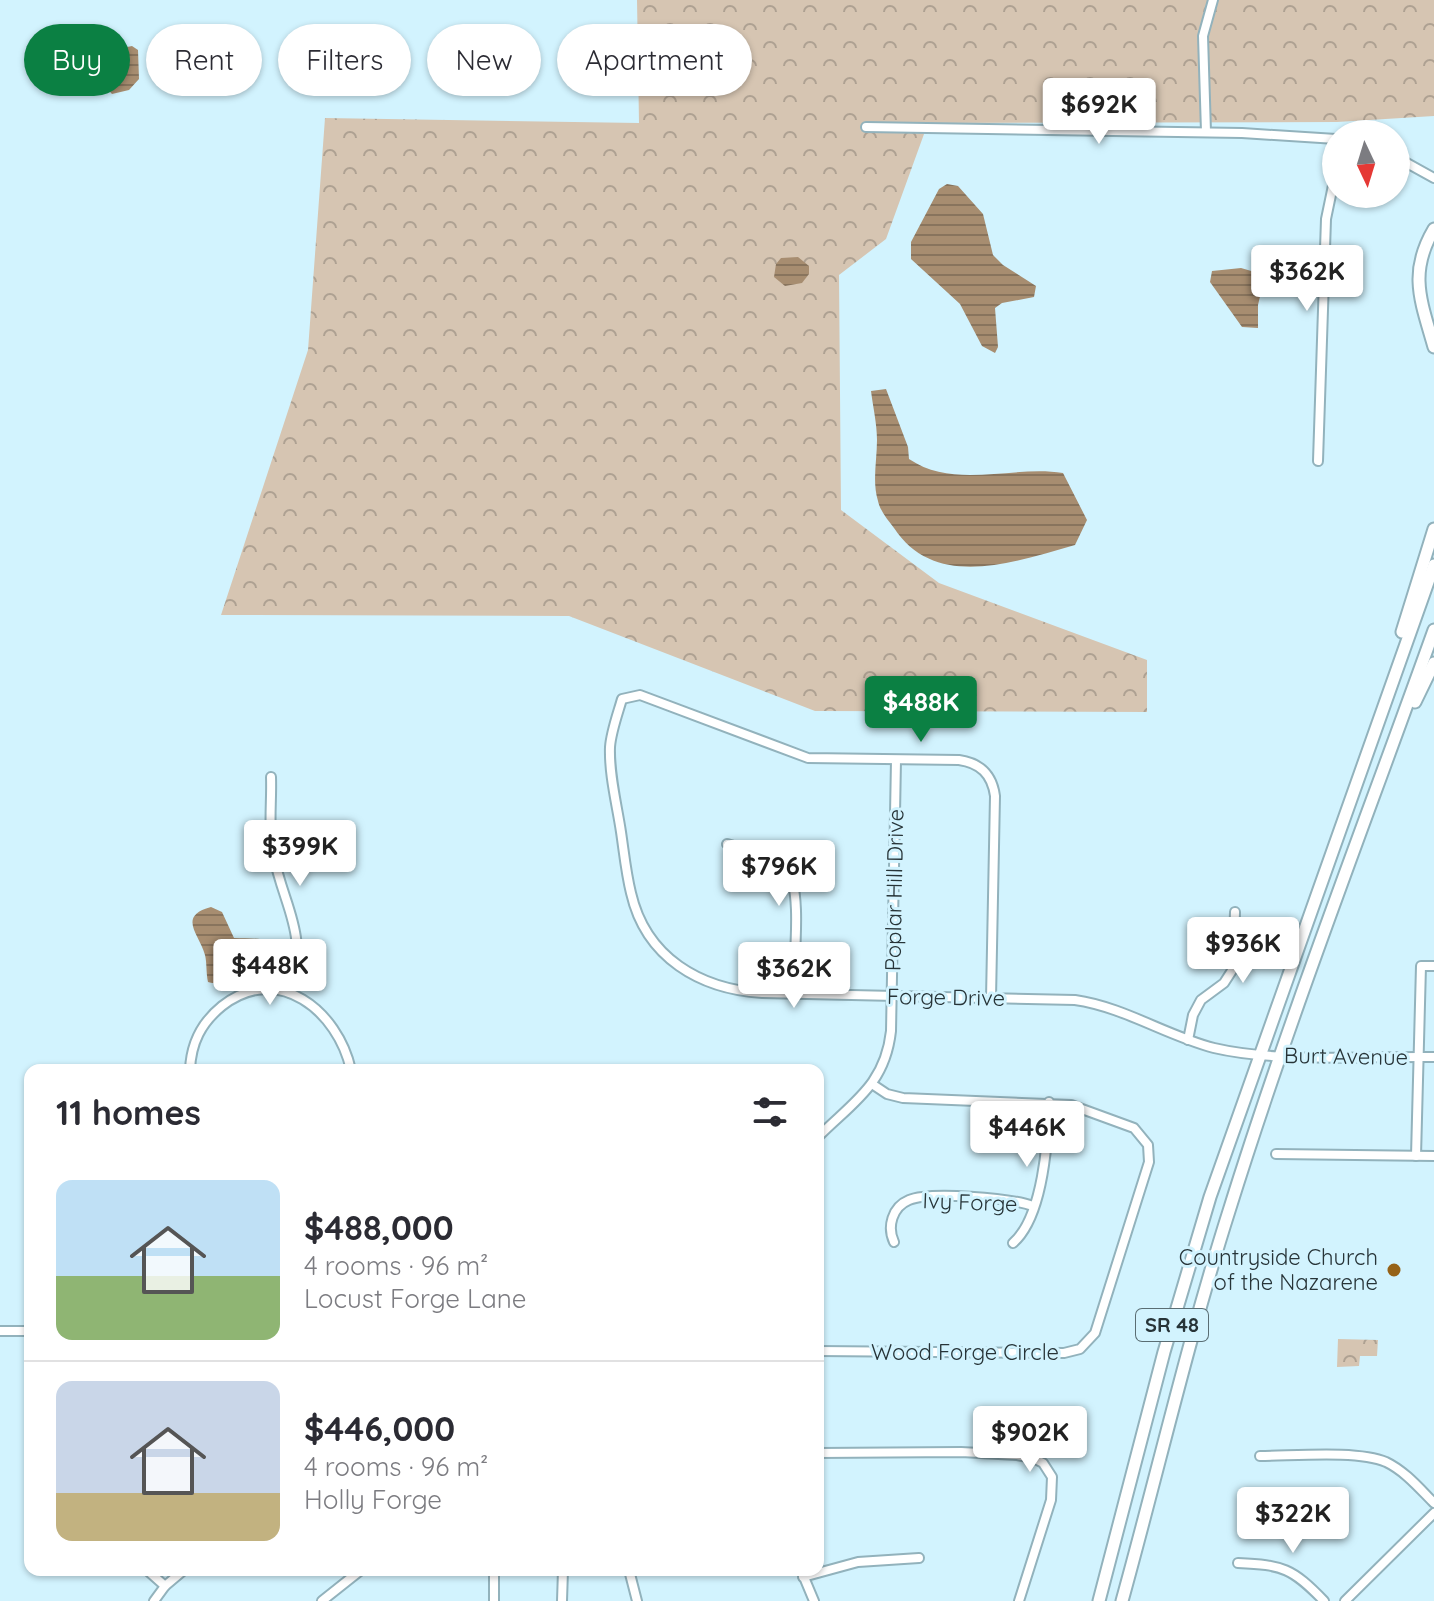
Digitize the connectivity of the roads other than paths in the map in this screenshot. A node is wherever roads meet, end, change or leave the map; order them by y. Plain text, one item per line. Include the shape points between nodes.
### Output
1 (1213, 0) edge
2 (866, 127) dead end
3 (1206, 132) junction
4 (1322, 138) edge
5 (1410, 165) edge
6 (1434, 178) edge
7 (1328, 208) edge
8 (1434, 229) edge
9 (1434, 347) edge
10 (1318, 461) dead end
11 (1434, 529) edge
12 (1434, 565) edge
13 (1434, 630) edge
14 (1434, 663) edge
15 (1394, 741) junction
16 (896, 760) junction
17 (271, 777) dead end
18 (1353, 790) junction
19 (727, 844) dead end
20 (1235, 912) dead end
21 (1434, 966) edge
22 (290, 993) junction
23 (793, 994) junction
24 (892, 996) junction
25 (991, 998) junction
26 (1188, 1040) junction
27 (1259, 1054) junction
28 (1282, 1055) junction
29 (1417, 1056) junction
30 (1434, 1057) edge
31 (191, 1064) edge
32 (349, 1064) edge
33 (872, 1084) junction
34 (1049, 1102) junction
35 (824, 1131) edge
36 (1276, 1154) dead end
37 (1416, 1156) junction
38 (1434, 1156) edge
39 (1033, 1206) junction
40 (894, 1242) dead end
41 (1013, 1243) dead end
42 (0, 1331) edge
43 (24, 1331) edge
44 (824, 1351) edge
45 (824, 1453) edge
46 (1260, 1456) dead end
47 (1434, 1503) edge
48 (1434, 1513) edge
49 (919, 1558) dead end
50 (1238, 1563) dead end
51 (824, 1569) edge
52 (154, 1576) edge
53 (177, 1576) edge
54 (353, 1576) edge
55 (494, 1576) edge
56 (563, 1576) edge
57 (631, 1576) edge
58 (803, 1576) edge
59 (165, 1586) junction
60 (154, 1601) edge
61 (322, 1601) edge
62 (494, 1601) edge
63 (562, 1601) edge
64 (637, 1601) edge
65 (814, 1601) edge
66 (1019, 1601) edge
67 (1099, 1601) edge
68 (1122, 1601) edge
69 (1324, 1601) edge
70 (1345, 1601) edge

1 - 3 street via 1203,36
2 - 3 street
3 - 4 street
5 - 6 street
7 - 10 street
8 - 9 highway via 1420,258 1418,280
11 - 18 highway
12 - 18 highway, SR 48
13 - 15 highway, SR 48
14 - 15 highway
15 - 28 highway, SR 48
16 - 23 street, Forge Drive via 808,758 640,695 622,699 610,750 631,894 642,925 666,956 697,979 740,992
16 - 24 street, Poplar Hill Drive
16 - 25 street via 970,762 991,779
17 - 22 street via 272,851 297,935 298,968
18 - 27 highway, SR 48
19 - 23 street via 773,859 793,879
20 - 26 street via 1233,969 1201,1000
21 - 29 street via 1421,966
22 - 31 street via 270,990 232,999 197,1035
22 - 32 street via 322,1011
23 - 24 street, Forge Drive
24 - 25 street, Forge Drive
24 - 33 street, Poplar Hill Drive via 888,1053
25 - 26 street, Forge Drive via 1086,1002
26 - 27 street, Forge Drive
27 - 28 street, Burt Avenue
27 - 67 highway, SR 48 via 1190,1261
28 - 29 street, Burt Avenue
28 - 68 highway, SR 48 via 1201,1301
29 - 30 street, Burt Avenue
29 - 37 street
33 - 34 street, Wood Forge Circle via 903,1098
33 - 35 street, Poplar Hill Drive
34 - 39 street via 1048,1150
34 - 44 street, Wood Forge Circle via 1129,1125 1143,1135 1149,1151 1089,1343 1064,1353
36 - 37 street
37 - 38 street
39 - 40 street, Ivy Forge via 1010,1199 916,1198 894,1212
39 - 41 street
42 - 43 street
45 - 66 street via 975,1452 1028,1456 1043,1463 1052,1477 1051,1500
46 - 47 street via 1383,1461
48 - 70 street
49 - 51 street
50 - 69 street via 1284,1568
52 - 59 street
53 - 59 street
54 - 61 street
55 - 62 street
56 - 63 street
57 - 64 street
58 - 65 street
59 - 60 street

